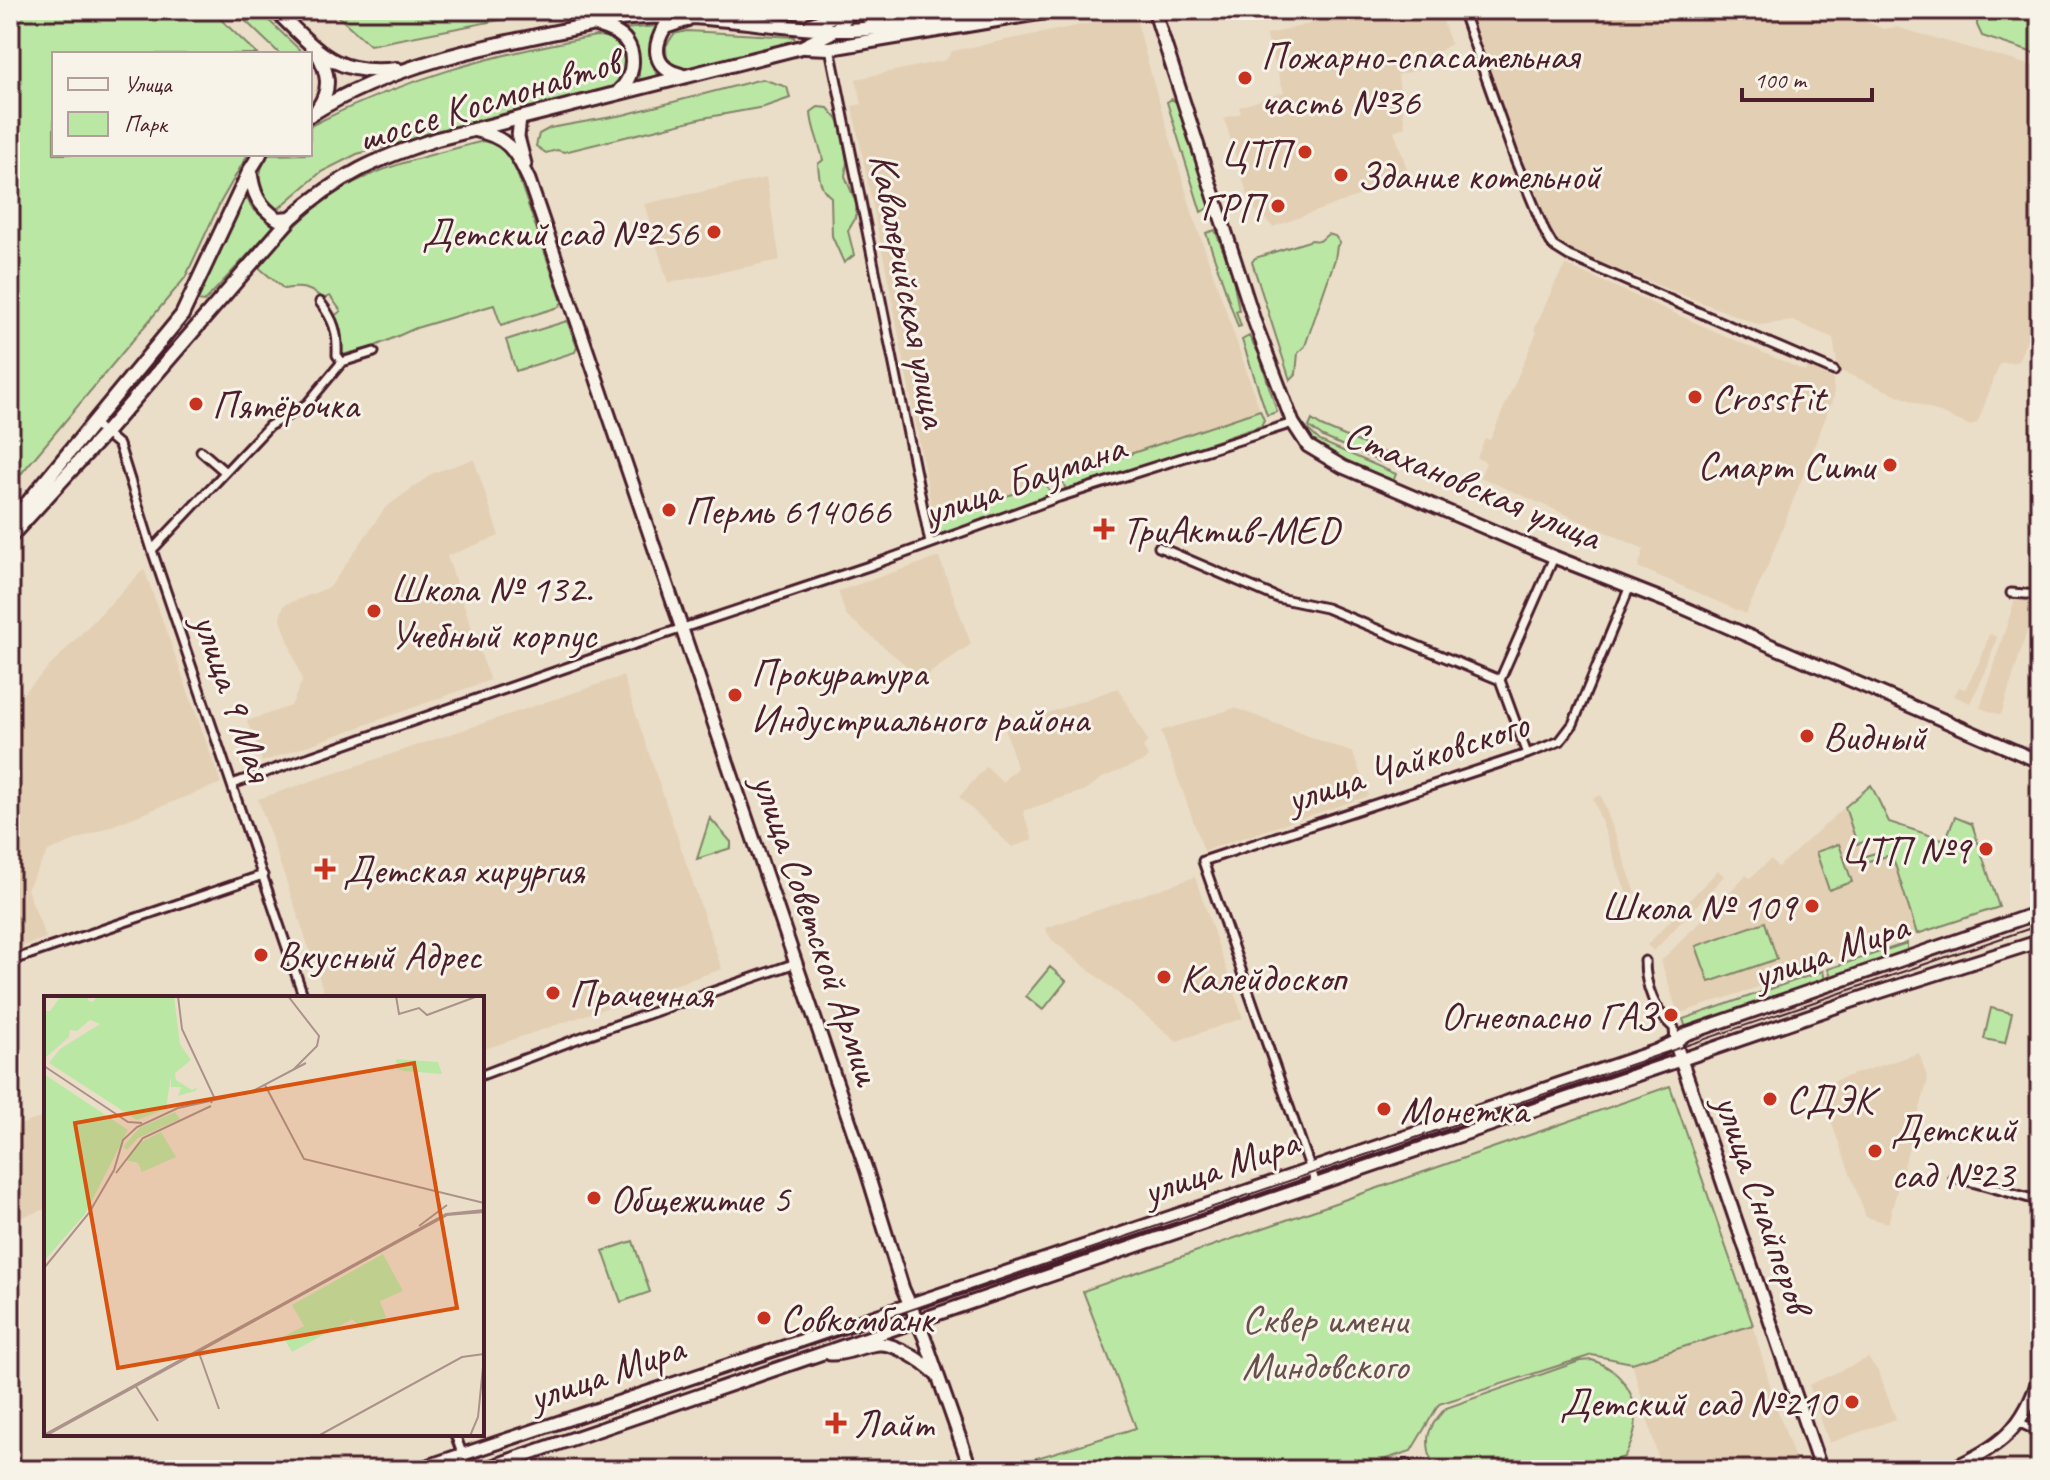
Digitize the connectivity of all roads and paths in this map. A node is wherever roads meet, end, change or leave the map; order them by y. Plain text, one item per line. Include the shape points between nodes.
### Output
1 (275, 10) edge
2 (838, 10) edge
3 (851, 10) edge
4 (863, 10) edge
5 (987, 10) edge
6 (1057, 10) edge
7 (1154, 10) edge
8 (1462, 10) edge
9 (697, 17) junction
10 (593, 24) junction
11 (895, 25) junction
12 (802, 27) junction
13 (836, 30) junction
14 (802, 47) junction
15 (830, 48) junction
16 (316, 49) junction
17 (412, 67) junction
18 (687, 76) junction
19 (616, 93) junction
20 (313, 114) edge
21 (520, 118) junction
22 (473, 130) junction
23 (259, 156) edge
24 (250, 170) junction
25 (529, 180) junction
26 (291, 218) junction
27 (320, 302) dead end
28 (374, 352) dead end
29 (342, 362) junction
30 (1834, 371) dead end
31 (1293, 423) junction
32 (94, 424) junction
33 (105, 433) junction
34 (201, 451) dead end
35 (224, 471) junction
36 (10, 524) edge
37 (10, 537) edge
38 (930, 543) junction
39 (1159, 547) dead end
40 (152, 550) junction
41 (1554, 557) junction
42 (1630, 586) junction
43 (2011, 593) dead end
44 (2040, 595) edge
45 (681, 628) junction
46 (1500, 680) junction
47 (1527, 754) junction
48 (2040, 762) edge
49 (232, 784) junction
50 (263, 875) junction
51 (2040, 912) edge
52 (2040, 941) edge
53 (10, 961) edge
54 (1645, 961) dead end
55 (796, 963) junction
56 (303, 996) edge
57 (1675, 1042) junction
58 (1682, 1060) junction
59 (484, 1074) edge
60 (1310, 1168) junction
61 (1954, 1177) dead end
62 (1316, 1184) junction
63 (2040, 1201) edge
64 (910, 1305) junction
65 (918, 1321) junction
66 (821, 1354) junction
67 (2040, 1374) edge
68 (937, 1375) junction
69 (2020, 1423) junction
70 (2040, 1432) edge
71 (456, 1436) edge
72 (462, 1454) junction
73 (1408, 1467) edge
74 (416, 1470) edge
75 (468, 1470) edge
76 (481, 1470) edge
77 (971, 1470) edge
78 (1389, 1470) edge
79 (1821, 1470) edge
80 (1948, 1470) edge

1 - 16 main road
2 - 12 main road
3 - 13 main road
4 - 11 main road via 869,19
5 - 11 main road, шоссе Космонавтов
6 - 15 main road, шоссе Космонавтов
7 - 31 main road, Стахановская улица via 1227,240
8 - 30 street via 1516,162 1553,246
9 - 10 main road, шоссе Космонавтов via 644,16
9 - 12 main road, шоссе Космонавтов
9 - 18 main road via 665,27 657,46 663,67
10 - 17 main road, шоссе Космонавтов
10 - 19 main road via 621,35 632,57 628,83
11 - 13 main road, шоссе Космонавтов
12 - 13 main road, шоссе Космонавтов
13 - 14 main road, шоссе Космонавтов
14 - 15 main road, шоссе Космонавтов
14 - 18 main road, шоссе Космонавтов
15 - 38 street, Кавалерийская улица
16 - 17 main road via 358,71
16 - 20 main road via 328,89
17 - 20 main road, шоссе Космонавтов
18 - 19 main road, шоссе Космонавтов
19 - 21 main road, шоссе Космонавтов
21 - 22 main road, шоссе Космонавтов
21 - 25 main road, улица Советской Армии via 518,137
22 - 25 main road, улица Советской Армии via 496,134 507,143
22 - 26 main road, шоссе Космонавтов via 385,156 319,193
23 - 24 main road
24 - 26 main road via 259,203 278,219
24 - 32 main road via 182,315
25 - 45 main road, улица Советской Армии
26 - 33 main road, шоссе Космонавтов
27 - 29 street via 332,317
28 - 29 street
29 - 35 street via 307,404 269,426
31 - 38 street, улица Баумана
31 - 41 main road, Стахановская улица via 1308,446 1333,462
32 - 33 street, улица 9 Мая
32 - 36 main road
33 - 37 main road, шоссе Космонавтов
33 - 40 street, улица 9 Мая via 119,445
34 - 35 street
35 - 40 street
38 - 45 street, улица Баумана
39 - 46 street via 1278,598 1326,608
40 - 49 street, улица 9 Мая
41 - 42 main road, Стахановская улица
41 - 46 street
42 - 47 street, улица Чайковского via 1571,728 1560,741
42 - 48 main road, Стахановская улица
43 - 44 street
45 - 49 street, улица Баумана
45 - 55 main road, улица Советской Армии
46 - 47 street
47 - 60 street, улица Чайковского via 1203,861
49 - 50 street, улица 9 Мая
50 - 53 street
50 - 56 street, улица 9 Мая
51 - 57 main road, улица Мира
52 - 58 main road, улица Мира
54 - 57 street, улица Снайперов via 1658,1011 1674,1028
55 - 59 street
55 - 64 main road, улица Советской Армии
57 - 58 main road, улица Снайперов
57 - 60 main road, улица Мира
58 - 62 main road, улица Мира
58 - 79 main road, улица Снайперов
60 - 62 street
60 - 64 main road, улица Мира
61 - 63 street
62 - 65 main road, улица Мира
64 - 65 main road, улица Советской Армии
64 - 72 main road, улица Мира
65 - 66 main road, улица Мира
65 - 68 main road, улица Советской Армии
66 - 68 main road via 880,1344
66 - 76 main road, улица Мира
67 - 69 main road
68 - 77 main road, улица Советской Армии
69 - 70 street
69 - 80 main road via 1988,1450
71 - 72 street
72 - 74 main road, улица Мира
72 - 75 street
73 - 78 street

